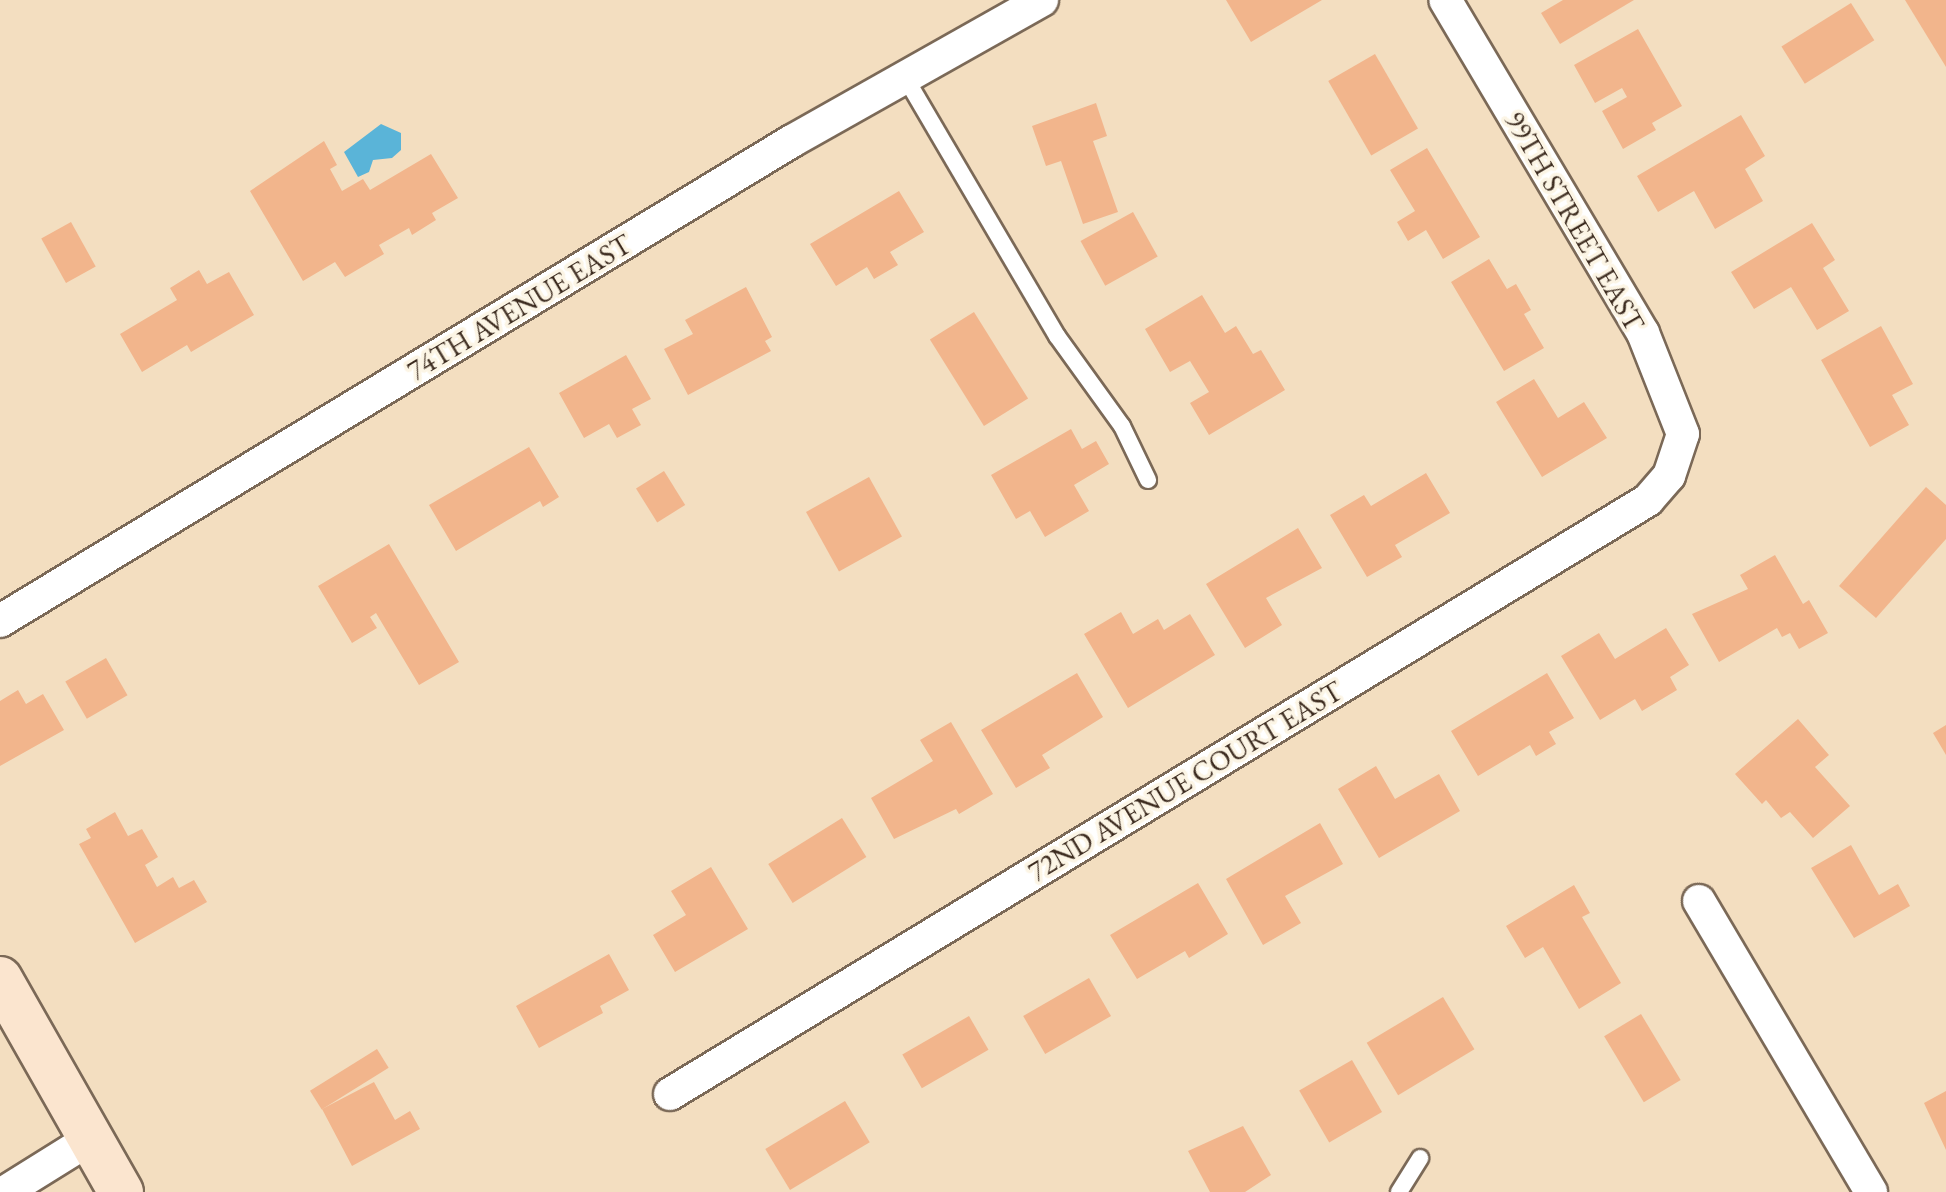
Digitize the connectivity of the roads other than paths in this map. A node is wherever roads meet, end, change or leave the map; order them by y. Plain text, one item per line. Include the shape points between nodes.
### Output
1 (1042, 0) edge
2 (1445, 0) edge
3 (905, 77) junction
4 (1681, 451) joint
5 (1148, 480) dead end
6 (0, 621) edge
7 (1699, 901) dead end
8 (0, 979) edge
9 (670, 1094) dead end
10 (90, 1139) junction
11 (1420, 1158) dead end
12 (5, 1192) edge
13 (121, 1192) edge
14 (1399, 1192) edge
15 (1871, 1192) edge

1 - 3 street, 74TH AVENUE EAST
2 - 4 street, 99TH STREET EAST via 1643,333 1683,434
3 - 5 lane via 1057,336 1122,426
3 - 6 street, 74TH AVENUE EAST
4 - 9 street, 72ND AVENUE COURT EAST via 1648,500
7 - 15 street
8 - 10 street
10 - 12 street
10 - 13 street
11 - 14 lane

